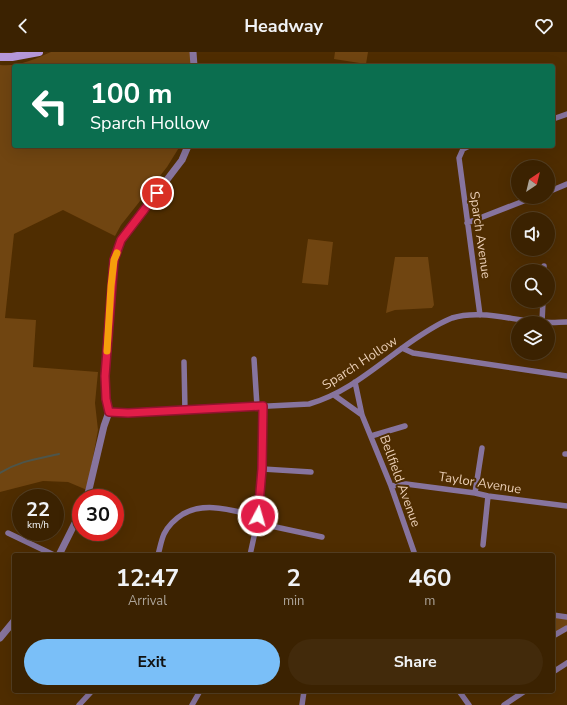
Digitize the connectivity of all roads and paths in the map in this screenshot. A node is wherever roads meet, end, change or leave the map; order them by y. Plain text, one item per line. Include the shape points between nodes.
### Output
1 (39, 52) edge
2 (194, 52) edge
3 (0, 57) edge
4 (194, 64) edge
5 (567, 114) edge
6 (555, 118) edge
7 (187, 148) edge
8 (465, 148) edge
9 (567, 184) edge
10 (555, 189) edge
11 (516, 204) edge
12 (467, 223) junction
13 (480, 315) junction
14 (511, 318) edge
15 (555, 322) edge
16 (567, 322) edge
17 (402, 348) junction
18 (254, 359) dead end
19 (184, 362) dead end
20 (567, 376) edge
21 (355, 382) junction
22 (334, 395) junction
23 (260, 406) junction
24 (185, 411) junction
25 (109, 412) junction
26 (362, 415) junction
27 (405, 426) dead end
28 (371, 436) junction
29 (482, 448) dead end
30 (262, 469) junction
31 (311, 472) dead end
32 (390, 486) junction
33 (89, 489) edge
34 (475, 492) junction
35 (488, 496) junction
36 (567, 506) edge
37 (258, 516) junction
38 (257, 523) junction
39 (72, 529) edge
40 (8, 533) dead end
41 (322, 537) dead end
42 (483, 545) dead end
43 (50, 553) edge
44 (60, 553) edge
45 (159, 553) edge
46 (250, 553) edge
47 (414, 553) edge
48 (555, 615) edge
49 (567, 617) edge
50 (12, 623) edge
51 (567, 628) edge
52 (555, 635) edge
53 (0, 638) edge
54 (567, 663) edge
55 (555, 671) edge
56 (90, 693) edge
57 (199, 693) edge
58 (304, 693) edge
59 (461, 693) edge
60 (522, 693) edge
61 (79, 705) edge
62 (192, 705) edge
63 (302, 705) edge
64 (469, 705) edge
65 (504, 705) edge

1 - 3 main road
2 - 4 street
5 - 6 street
7 - 25 street via 182,160 121,240 114,260 105,376
8 - 12 street, Sparch Avenue via 459,158
9 - 10 street
11 - 12 street
12 - 13 street, Sparch Avenue
13 - 14 street, Sparch Hollow
13 - 17 street, Sparch Hollow via 452,318 433,327
15 - 16 street, Sparch Hollow
17 - 20 street via 413,353
17 - 21 street, Sparch Hollow
18 - 23 street
19 - 24 street
21 - 22 street, Sparch Hollow
21 - 26 street, Bellfield Avenue
22 - 23 street, Sparch Hollow via 309,404
22 - 26 street
23 - 24 street, Sparch Hollow
23 - 30 street
24 - 25 street, Sparch Hollow
25 - 33 street
26 - 28 street, Bellfield Avenue
27 - 28 street
28 - 32 street, Bellfield Avenue
29 - 34 street
30 - 31 street
30 - 37 street
32 - 34 street, Taylor Avenue via 406,484
32 - 47 street, Bellfield Avenue
34 - 35 street, Taylor Avenue
35 - 36 street, Taylor Avenue
35 - 42 street
37 - 38 street
37 - 45 street via 220,508 191,510 177,518 170,526 164,534
38 - 41 street
38 - 46 street
39 - 44 street
40 - 43 street
48 - 49 street
50 - 53 street
51 - 52 street
54 - 55 street
56 - 61 street
57 - 62 street
58 - 63 street
59 - 64 street
60 - 65 street

